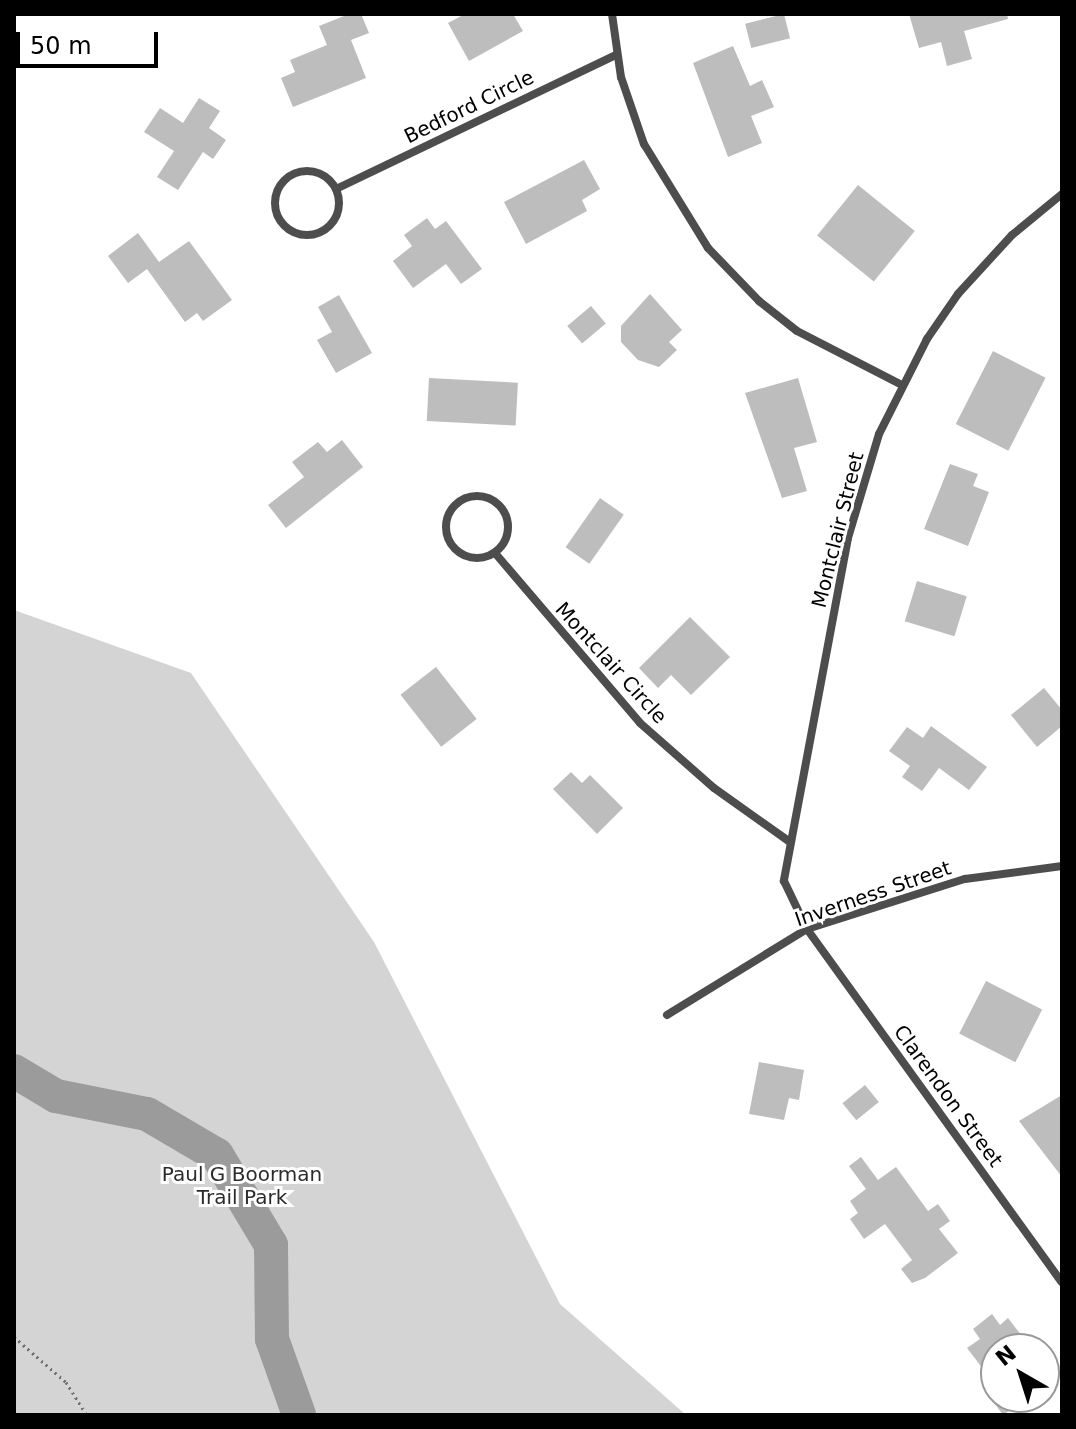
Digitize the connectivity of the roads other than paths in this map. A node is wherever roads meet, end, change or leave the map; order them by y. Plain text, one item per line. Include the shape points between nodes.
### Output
1 (612, 14) edge
2 (616, 55) junction
3 (336, 189) junction
4 (1062, 194) edge
5 (902, 385) junction
6 (495, 553) junction
7 (790, 842) junction
8 (1062, 866) edge
9 (807, 929) junction
10 (667, 1015) dead end
11 (1062, 1282) edge

1 - 2 street
2 - 3 street, Bedford Circle
2 - 5 street via 648,154 708,248 797,331
3 - 3 street via 316,172 291,176 276,198 279,217 298,234 324,230 339,209
4 - 5 street, Montclair Street via 975,274 942,316
5 - 7 street, Montclair Street via 879,434 855,511
6 - 6 street via 507,537 502,508 475,496 457,505 447,523 450,543 476,559
6 - 7 street, Montclair Circle via 640,723 714,788
7 - 9 street, Montclair Street via 784,888
8 - 9 street, Inverness Street via 965,879
9 - 10 street, Inverness Street
9 - 11 street, Clarendon Street

